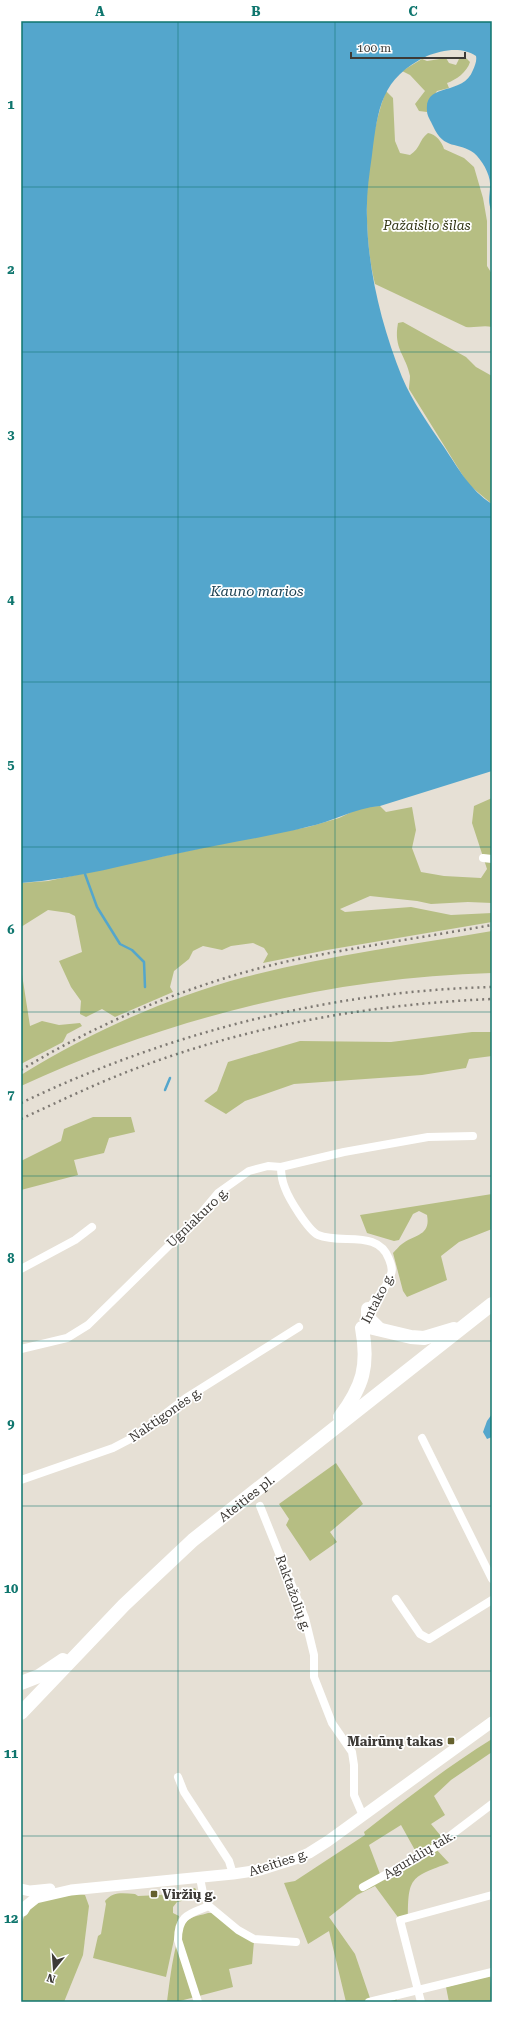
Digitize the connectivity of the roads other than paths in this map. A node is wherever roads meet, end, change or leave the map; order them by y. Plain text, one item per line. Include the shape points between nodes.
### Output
1 (483, 858) dead end
2 (492, 859) edge
3 (473, 1136) dead end
4 (281, 1167) junction
5 (92, 1227) dead end
6 (21, 1269) edge
7 (492, 1304) edge
8 (368, 1309) junction
9 (464, 1326) junction
10 (299, 1327) dead end
11 (362, 1328) junction
12 (379, 1329) junction
13 (21, 1349) edge
14 (329, 1432) junction
15 (422, 1438) dead end
16 (21, 1480) edge
17 (260, 1506) dead end
18 (492, 1579) edge
19 (396, 1599) dead end
20 (492, 1600) edge
21 (83, 1647) junction
22 (21, 1683) edge
23 (21, 1713) edge
24 (492, 1722) edge
25 (178, 1777) dead end
26 (492, 1804) edge
27 (363, 1816) junction
28 (233, 1874) junction
29 (200, 1878) junction
30 (363, 1887) dead end
31 (21, 1889) edge
32 (70, 1890) junction
33 (21, 1893) edge
34 (492, 1895) edge
35 (209, 1906) junction
36 (22, 1914) edge
37 (296, 1942) dead end
38 (492, 1972) edge
39 (418, 1990) junction
40 (198, 2002) edge
41 (369, 2002) edge
42 (421, 2002) edge

1 - 2 street
3 - 4 street, Ugniakuro g. via 428,1136
4 - 8 street, Intako g. via 285,1190 310,1229 325,1237 374,1242 388,1257 392,1274
4 - 13 street, Ugniakuro g. via 268,1166 249,1171 218,1193 197,1218 77,1333 67,1338
5 - 6 street via 75,1240
7 - 9 highway, Ateities pl.
8 - 11 street, Intako g.
8 - 12 highway via 368,1318
9 - 12 highway via 424,1338
9 - 14 highway, Ateities pl.
10 - 16 street, Naktigonės g. via 186,1398 136,1436 113,1448
11 - 12 highway
11 - 14 highway via 366,1359 363,1376 358,1391
14 - 21 highway, Ateities pl. via 193,1540
15 - 18 street
17 - 27 street, Raktažolių g. via 305,1618 314,1655 314,1677 332,1723 352,1752 354,1795
19 - 20 street via 420,1634 429,1639
21 - 22 highway via 39,1676
21 - 23 highway, Ateities pl.
24 - 27 street, Ateities g.
25 - 28 street via 184,1792 229,1861
26 - 30 street, Agurklių tak. via 434,1848
27 - 28 street, Ateities g. via 309,1853 260,1870
28 - 29 street, Ateities g.
29 - 32 street, Ateities g.
29 - 35 street
31 - 32 street, Ateities g.
32 - 36 street, Ateities g. via 36,1898 26,1906
33 - 36 street via 24,1905
34 - 39 street via 400,1920
35 - 37 street via 238,1930 254,1939
35 - 40 street via 188,1914 178,1932 178,1940
38 - 39 street
39 - 41 street
39 - 42 street

